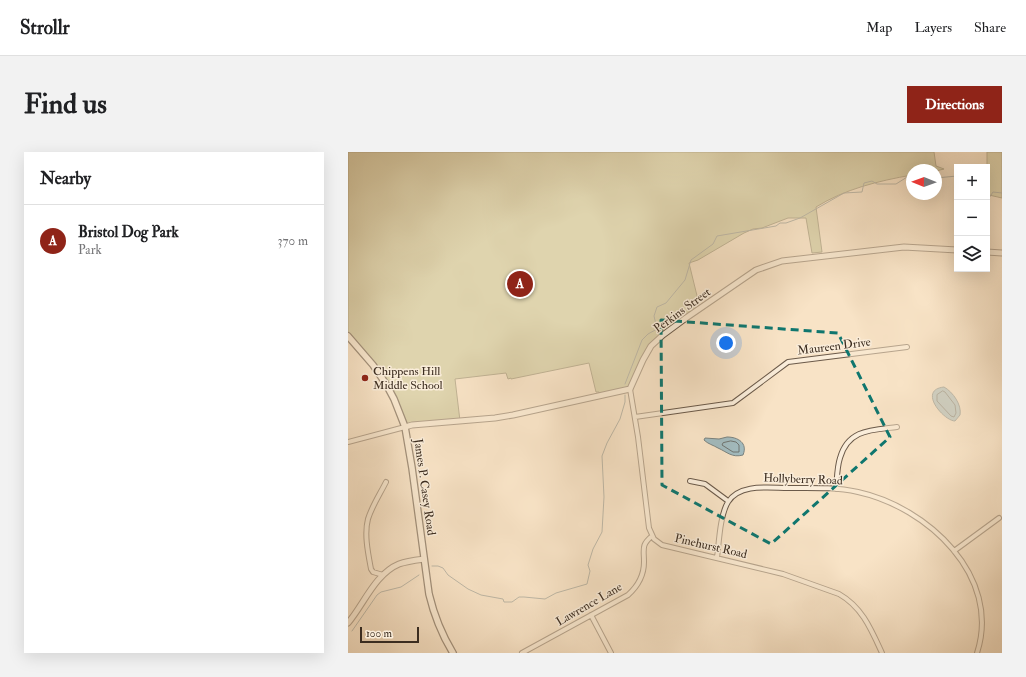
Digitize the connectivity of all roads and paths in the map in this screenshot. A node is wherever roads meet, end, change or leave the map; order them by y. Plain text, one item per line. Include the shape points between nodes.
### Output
1 (954, 250) edge
2 (990, 252) edge
3 (1002, 253) edge
4 (348, 336) edge
5 (907, 347) dead end
6 (630, 389) junction
7 (635, 416) junction
8 (405, 427) junction
9 (897, 427) dead end
10 (348, 442) edge
11 (690, 481) dead end
12 (386, 482) dead end
13 (836, 489) junction
14 (728, 501) junction
15 (1000, 518) dead end
16 (652, 536) junction
17 (954, 551) junction
18 (717, 558) junction
19 (424, 559) junction
20 (383, 575) junction
21 (591, 615) junction
22 (348, 623) edge
23 (453, 653) edge
24 (522, 653) edge
25 (611, 653) edge
26 (882, 653) edge
27 (977, 653) edge

1 - 6 street, Perkins Street via 904,247 782,261 756,270 686,318 651,346
2 - 3 street
4 - 8 main road, James P. Casey Road via 373,365 388,388
5 - 7 street, Maureen Drive via 788,362 733,403
6 - 7 street
6 - 8 street via 513,415
7 - 16 street
8 - 10 street
8 - 19 main road, James P. Casey Road
9 - 13 street via 861,432 848,441 839,458
11 - 14 street via 705,484
12 - 20 street via 367,520 366,534 371,569
13 - 14 street, Hollyberry Road via 760,488 736,494
13 - 17 street, Hollyberry Road via 873,497 915,516 937,533
14 - 18 street via 721,521
15 - 17 street
16 - 18 street, Pinehurst Road via 662,545
16 - 21 street, Lawrence Lane via 643,547 643,571 637,585 628,595
17 - 27 street, Hollyberry Road via 972,578 981,603 983,625
18 - 26 street, Pinehurst Road via 783,574 847,598 866,620
19 - 20 street via 398,564
19 - 23 main road, James P. Casey Road via 434,612
20 - 22 street
21 - 24 street, Lawrence Lane
21 - 25 street

